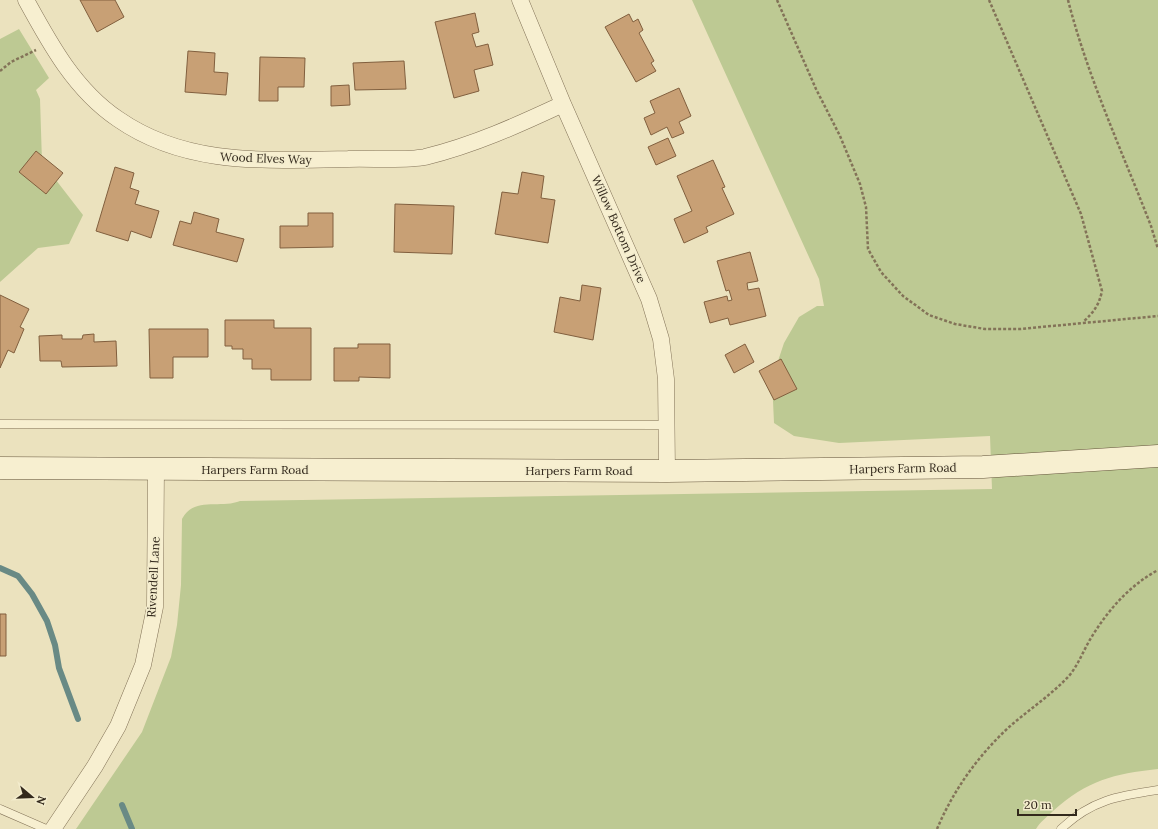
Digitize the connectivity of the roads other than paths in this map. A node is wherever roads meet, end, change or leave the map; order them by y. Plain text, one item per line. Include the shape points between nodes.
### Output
1 (26, 0) edge
2 (520, 0) edge
3 (563, 104) junction
4 (0, 424) edge
5 (667, 425) junction
6 (1158, 456) edge
7 (0, 468) edge
8 (156, 468) junction
9 (667, 471) junction
10 (1158, 790) edge
11 (0, 809) edge
12 (46, 829) edge
13 (53, 829) edge
14 (1061, 829) edge

1 - 3 street, Wood Elves Way via 50,43 76,80 98,104 118,119 166,144 191,152 258,160 422,157 492,136
2 - 3 street, Willow Bottom Drive
3 - 5 street, Willow Bottom Drive via 649,298 661,339 666,379
4 - 5 lane
5 - 9 street, Willow Bottom Drive
6 - 9 main road, Harpers Farm Road via 983,467
7 - 8 main road, Harpers Farm Road
8 - 9 main road, Harpers Farm Road
8 - 13 street, Rivendell Lane via 155,607 143,666 118,726
10 - 14 lane via 1111,798 1092,805 1074,816
11 - 12 lane

